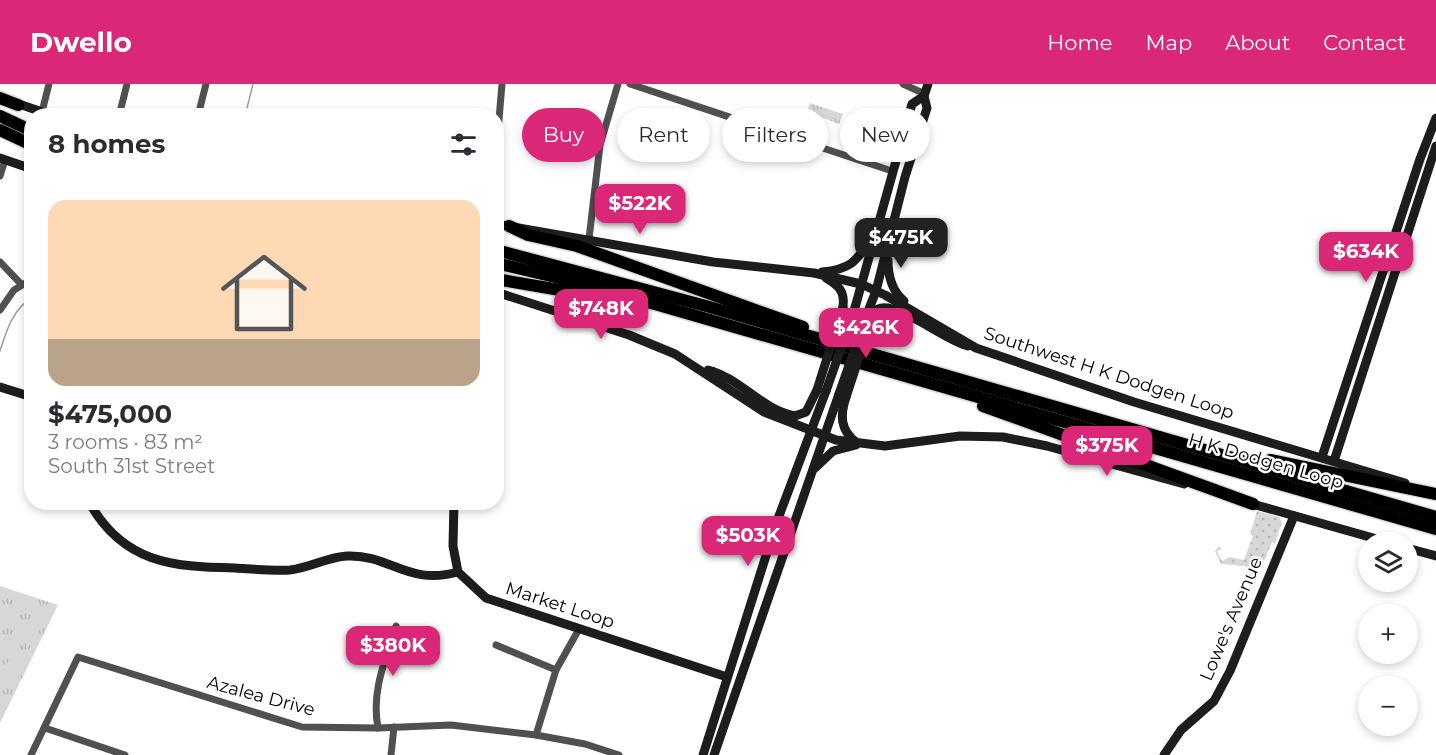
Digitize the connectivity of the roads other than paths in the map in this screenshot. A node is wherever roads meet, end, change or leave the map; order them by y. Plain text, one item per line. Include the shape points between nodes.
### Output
1 (48, 84) edge
2 (127, 84) edge
3 (206, 84) edge
4 (502, 84) edge
5 (618, 84) edge
6 (630, 84) edge
7 (903, 84) edge
8 (912, 84) edge
9 (926, 90) edge
10 (0, 96) edge
11 (18, 105) joint
12 (28, 108) edge
13 (43, 108) edge
14 (121, 108) edge
15 (200, 108) edge
16 (500, 108) edge
17 (0, 116) edge
18 (1436, 118) edge
19 (24, 127) edge
20 (0, 130) edge
21 (24, 141) edge
22 (1436, 146) edge
23 (2, 159) edge
24 (24, 166) edge
25 (892, 171) junction
26 (0, 176) edge
27 (895, 222) junction
28 (504, 225) edge
29 (504, 225) edge
30 (878, 229) junction
31 (588, 239) junction
32 (504, 252) edge
33 (0, 262) edge
34 (504, 265) edge
35 (817, 274) junction
36 (504, 280) edge
37 (24, 283) edge
38 (21, 284) junction
39 (861, 284) junction
40 (876, 291) junction
41 (504, 296) edge
42 (0, 310) edge
43 (870, 315) junction
44 (920, 315) junction
45 (714, 321) junction
46 (976, 348) junction
47 (805, 349) junction
48 (697, 367) junction
49 (960, 380) junction
50 (0, 387) edge
51 (822, 391) junction
52 (24, 394) edge
53 (842, 396) junction
54 (812, 432) junction
55 (1154, 434) junction
56 (825, 436) junction
57 (859, 444) junction
58 (1322, 457) junction
59 (1334, 461) junction
60 (811, 472) junction
61 (1436, 493) edge
62 (1253, 504) junction
63 (94, 510) edge
64 (454, 510) edge
65 (1294, 516) junction
66 (1436, 517) edge
67 (1436, 530) edge
68 (1358, 534) edge
69 (1418, 551) edge
70 (1436, 556) edge
71 (458, 572) junction
72 (396, 626) dead end
73 (579, 629) junction
74 (496, 645) dead end
75 (556, 670) junction
76 (727, 677) junction
77 (394, 727) junction
78 (45, 728) junction
79 (378, 728) junction
80 (536, 735) junction
81 (31, 755) edge
82 (125, 755) edge
83 (391, 755) edge
84 (619, 755) edge
85 (703, 755) edge
86 (714, 755) edge
87 (1164, 755) edge

1 - 13 street
2 - 14 street
3 - 15 street
4 - 16 street
5 - 31 street via 600,145
6 - 25 street
7 - 9 street
8 - 9 street
9 - 25 main road via 912,104
9 - 27 main road via 927,108
10 - 11 highway
11 - 12 main road
17 - 19 highway
18 - 58 main road
20 - 21 highway
22 - 59 main road
23 - 24 main road
23 - 26 street
25 - 30 main road
27 - 40 main road
27 - 44 main road via 888,271 897,295
28 - 31 main road, Southwest H K Dodgen Loop
29 - 49 highway via 577,246
30 - 35 main road via 856,261 843,269
30 - 39 main road
31 - 35 main road, Southwest H K Dodgen Loop via 713,262
32 - 49 highway, H K Dodgen Loop
33 - 38 street
34 - 45 highway, H K Dodgen Loop
35 - 39 main road, Southwest H K Dodgen Loop
35 - 51 main road, bridge via 840,288 844,297
36 - 45 highway
37 - 38 street
38 - 42 street
39 - 40 main road, Southwest H K Dodgen Loop
39 - 51 main road, bridge
40 - 43 main road
40 - 44 main road, Southwest H K Dodgen Loop
41 - 48 main road via 629,335
43 - 46 main road via 892,307 955,343
43 - 53 main road, bridge
44 - 46 main road, Southwest H K Dodgen Loop
45 - 47 highway, H K Dodgen Loop
46 - 58 main road, Southwest H K Dodgen Loop via 1134,402
47 - 62 highway via 976,403
47 - 67 highway, H K Dodgen Loop
48 - 51 main road via 720,373 790,416 801,416
48 - 54 main road via 764,412
49 - 55 highway, H K Dodgen Loop
50 - 52 main road
51 - 54 main road
53 - 56 main road
53 - 57 main road via 844,430
54 - 56 main road
54 - 76 main road via 790,483
55 - 61 highway via 1355,480
55 - 66 highway, H K Dodgen Loop
56 - 57 main road
56 - 60 main road
57 - 60 main road via 833,451
57 - 62 main road via 885,446 960,436 1003,437
58 - 59 main road, Southwest H K Dodgen Loop
59 - 61 main road, Southwest H K Dodgen Loop
60 - 86 main road
62 - 65 main road
63 - 71 main road via 118,539 139,553 186,567 289,570 348,556 429,577
64 - 71 main road via 453,546
65 - 68 main road
65 - 87 main road, Lowe's Avenue via 1214,701 1180,730
69 - 70 main road
71 - 73 main road, Market Loop via 486,598
72 - 79 street via 375,695
73 - 75 street
73 - 76 main road, Market Loop
74 - 75 street
75 - 80 street
76 - 85 main road
77 - 79 street, Azalea Drive
77 - 80 street, Azalea Drive via 451,725
77 - 83 street
78 - 79 street, Azalea Drive via 78,657 302,727
78 - 81 street, Azalea Drive
78 - 82 street
80 - 84 street, Azalea Drive

